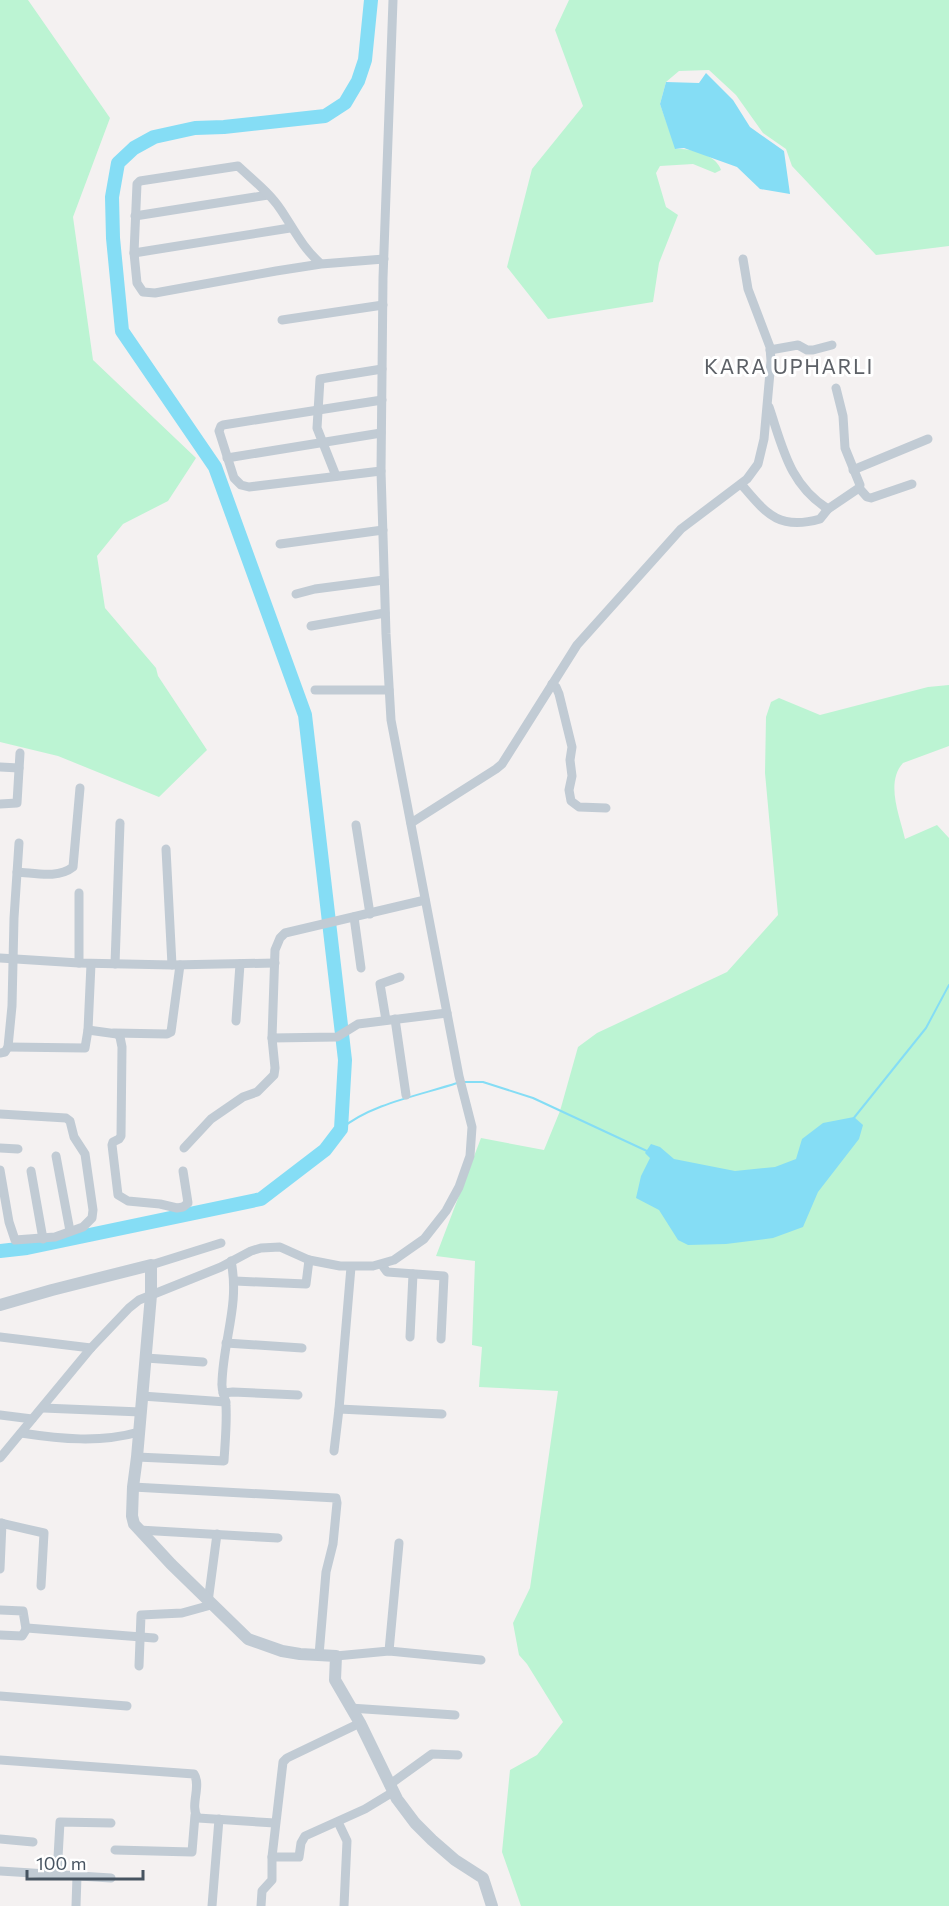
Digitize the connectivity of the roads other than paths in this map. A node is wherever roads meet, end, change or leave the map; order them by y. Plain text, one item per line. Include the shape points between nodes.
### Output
1 (393, 0) edge
2 (268, 195) junction
3 (135, 216) junction
4 (290, 228) junction
5 (134, 253) junction
6 (384, 259) junction
7 (743, 259) dead end
8 (321, 264) junction
9 (383, 305) junction
10 (282, 320) dead end
11 (832, 345) dead end
12 (770, 350) junction
13 (382, 369) junction
14 (836, 388) dead end
15 (382, 400) junction
16 (768, 404) junction
17 (318, 410) junction
18 (381, 433) junction
19 (928, 439) dead end
20 (322, 442) junction
21 (227, 458) junction
22 (853, 470) junction
23 (381, 471) junction
24 (336, 476) junction
25 (741, 484) junction
26 (912, 484) dead end
27 (859, 488) junction
28 (828, 509) junction
29 (383, 530) junction
30 (280, 544) dead end
31 (384, 580) junction
32 (296, 594) dead end
33 (386, 613) junction
34 (311, 626) dead end
35 (552, 684) junction
36 (315, 690) dead end
37 (389, 690) junction
38 (20, 753) dead end
39 (0, 767) edge
40 (19, 768) junction
41 (80, 788) dead end
42 (0, 804) edge
43 (606, 808) dead end
44 (120, 823) dead end
45 (411, 823) junction
46 (356, 825) dead end
47 (19, 843) dead end
48 (166, 849) dead end
49 (17, 872) junction
50 (79, 892) dead end
51 (425, 900) junction
52 (370, 914) junction
53 (350, 918) junction
54 (0, 958) edge
55 (14, 958) junction
56 (79, 963) junction
57 (274, 963) junction
58 (92, 964) junction
59 (115, 964) junction
60 (240, 964) junction
61 (176, 965) junction
62 (361, 968) dead end
63 (400, 977) dead end
64 (0, 1006) edge
65 (12, 1006) junction
66 (447, 1013) junction
67 (391, 1020) junction
68 (236, 1021) dead end
69 (88, 1030) junction
70 (114, 1033) junction
71 (272, 1038) junction
72 (4, 1050) edge
73 (406, 1095) dead end
74 (0, 1114) edge
75 (0, 1148) edge
76 (184, 1148) dead end
77 (18, 1149) dead end
78 (56, 1156) dead end
79 (0, 1170) edge
80 (31, 1171) dead end
81 (183, 1171) dead end
82 (10, 1227) junction
83 (0, 1228) edge
84 (70, 1231) junction
85 (43, 1239) junction
86 (221, 1243) dead end
87 (309, 1260) junction
88 (231, 1261) junction
89 (151, 1265) junction
90 (382, 1265) junction
91 (351, 1267) junction
92 (413, 1274) junction
93 (235, 1281) junction
94 (151, 1295) junction
95 (0, 1305) edge
96 (0, 1337) edge
97 (410, 1337) dead end
98 (441, 1340) dead end
99 (226, 1343) junction
100 (91, 1348) junction
101 (302, 1348) dead end
102 (146, 1358) junction
103 (203, 1362) dead end
104 (298, 1395) dead end
105 (142, 1396) junction
106 (224, 1398) junction
107 (43, 1408) junction
108 (339, 1409) junction
109 (141, 1413) junction
110 (442, 1414) dead end
111 (0, 1415) edge
112 (32, 1419) junction
113 (139, 1432) junction
114 (21, 1433) junction
115 (334, 1451) dead end
116 (137, 1457) junction
117 (0, 1458) edge
118 (133, 1487) junction
119 (1, 1523) edge
120 (139, 1530) junction
121 (217, 1534) junction
122 (278, 1538) dead end
123 (399, 1543) dead end
124 (0, 1569) edge
125 (41, 1586) dead end
126 (210, 1603) junction
127 (0, 1610) edge
128 (26, 1629) junction
129 (0, 1635) edge
130 (141, 1637) junction
131 (154, 1638) dead end
132 (389, 1651) junction
133 (319, 1655) junction
134 (336, 1656) junction
135 (481, 1660) dead end
136 (139, 1666) dead end
137 (0, 1696) edge
138 (128, 1706) dead end
139 (350, 1708) junction
140 (455, 1715) dead end
141 (360, 1724) junction
142 (458, 1755) dead end
143 (0, 1760) edge
144 (391, 1788) junction
145 (195, 1815) junction
146 (219, 1819) junction
147 (338, 1822) junction
148 (111, 1823) dead end
149 (275, 1823) junction
150 (0, 1839) edge
151 (33, 1842) dead end
152 (115, 1850) dead end
153 (272, 1857) junction
154 (0, 1871) edge
155 (57, 1875) junction
156 (77, 1876) junction
157 (111, 1878) dead end
158 (76, 1906) edge
159 (212, 1906) edge
160 (261, 1906) edge
161 (344, 1906) edge
162 (492, 1906) edge

1 - 6 street
2 - 3 street
2 - 3 street via 235,165 139,182
2 - 4 street
3 - 5 street
4 - 5 street
4 - 8 street
5 - 8 street via 137,285 150,293
6 - 8 street
6 - 9 street
7 - 12 street via 748,289
9 - 10 street
9 - 13 street
11 - 12 street via 813,350 798,345
12 - 16 street
13 - 15 street
13 - 17 street via 321,378
14 - 22 street via 843,416 844,448
15 - 17 street
15 - 18 street
16 - 25 street via 758,464
16 - 28 street via 794,475 809,495
17 - 20 street via 317,428
17 - 21 street via 221,426
18 - 20 street
18 - 23 street
19 - 22 street
20 - 21 street
20 - 24 street
21 - 24 street via 236,480 249,487
22 - 27 street
23 - 24 street
23 - 29 street
25 - 28 street via 770,516 784,523 820,519
25 - 35 street via 681,529 577,645
26 - 27 street via 871,498
27 - 28 street
29 - 30 street
29 - 31 street
31 - 32 street
31 - 33 street
33 - 34 street
33 - 37 street
35 - 43 street via 560,694 572,743 571,801 579,807
35 - 45 street via 502,764
36 - 37 street
37 - 45 street via 393,736
38 - 40 street
39 - 40 street
40 - 42 street via 17,803
41 - 49 street via 73,867 41,875
44 - 59 street
45 - 51 street
46 - 52 street
47 - 49 street
48 - 61 street
49 - 55 street
50 - 56 street
51 - 52 street
51 - 66 street
52 - 53 street
53 - 57 street via 285,933 277,944
53 - 62 street
54 - 55 street
55 - 56 street
55 - 65 street
56 - 58 street
57 - 60 street
57 - 71 street
58 - 59 street
58 - 69 street
59 - 61 street
60 - 61 street
60 - 68 street
61 - 70 street via 171,1032
63 - 67 street via 380,984
64 - 65 street
65 - 72 street
66 - 67 street
66 - 90 street via 472,1127 467,1169 446,1211 424,1239
67 - 71 street via 356,1024 337,1037
67 - 73 street
69 - 70 street
69 - 72 street via 83,1049
70 - 81 street via 120,1037 123,1048 121,1136 112,1145 116,1193 128,1201 183,1208 188,1203
71 - 76 street via 274,1075 257,1092 211,1119
74 - 84 street via 70,1120 74,1137 85,1154 93,1212 86,1226
75 - 77 street
78 - 84 street
79 - 82 street
80 - 85 street
82 - 83 street
82 - 85 street via 15,1240
84 - 85 street
86 - 89 street
87 - 88 street via 272,1247 251,1251
87 - 91 street
87 - 93 street via 306,1284
88 - 93 street
88 - 94 street
89 - 94 street
89 - 95 street
90 - 91 street
90 - 92 street via 387,1272
91 - 108 street
92 - 97 street
92 - 98 street via 444,1276
93 - 99 street
94 - 100 street via 132,1304
94 - 102 street
96 - 100 street
99 - 101 street
99 - 106 street via 221,1385
100 - 107 street
102 - 103 street
102 - 105 street
104 - 106 street via 233,1392
105 - 106 street
105 - 109 street
106 - 116 street via 224,1461
107 - 109 street
107 - 112 street
108 - 110 street
108 - 115 street
109 - 113 street
111 - 112 street
112 - 114 street
113 - 114 street via 90,1439
113 - 116 street
114 - 117 street
116 - 118 street
118 - 120 street via 132,1516
118 - 133 street via 336,1498
119 - 124 street
119 - 125 street via 44,1534
120 - 121 street
120 - 126 street
121 - 122 street
121 - 126 street
123 - 132 street
126 - 130 street via 182,1613 141,1615
126 - 133 street via 251,1641 282,1651
127 - 128 street via 23,1611
128 - 129 street via 22,1636
128 - 130 street
130 - 131 street
130 - 136 street
132 - 134 street
132 - 135 street
133 - 134 street
134 - 139 street via 335,1680
137 - 138 street
139 - 140 street
139 - 141 street
141 - 144 street
141 - 149 street via 284,1761
142 - 144 street via 432,1754
143 - 145 street via 194,1774
144 - 147 street via 365,1809
144 - 162 street via 432,1840 483,1878
145 - 146 street
145 - 152 street via 192,1852
146 - 149 street
146 - 159 street
147 - 153 street via 304,1838 299,1857
147 - 161 street via 347,1841
148 - 155 street via 60,1821
149 - 153 street
150 - 151 street
153 - 160 street via 272,1880 262,1891
154 - 155 street
155 - 156 street
156 - 157 street
156 - 158 street

